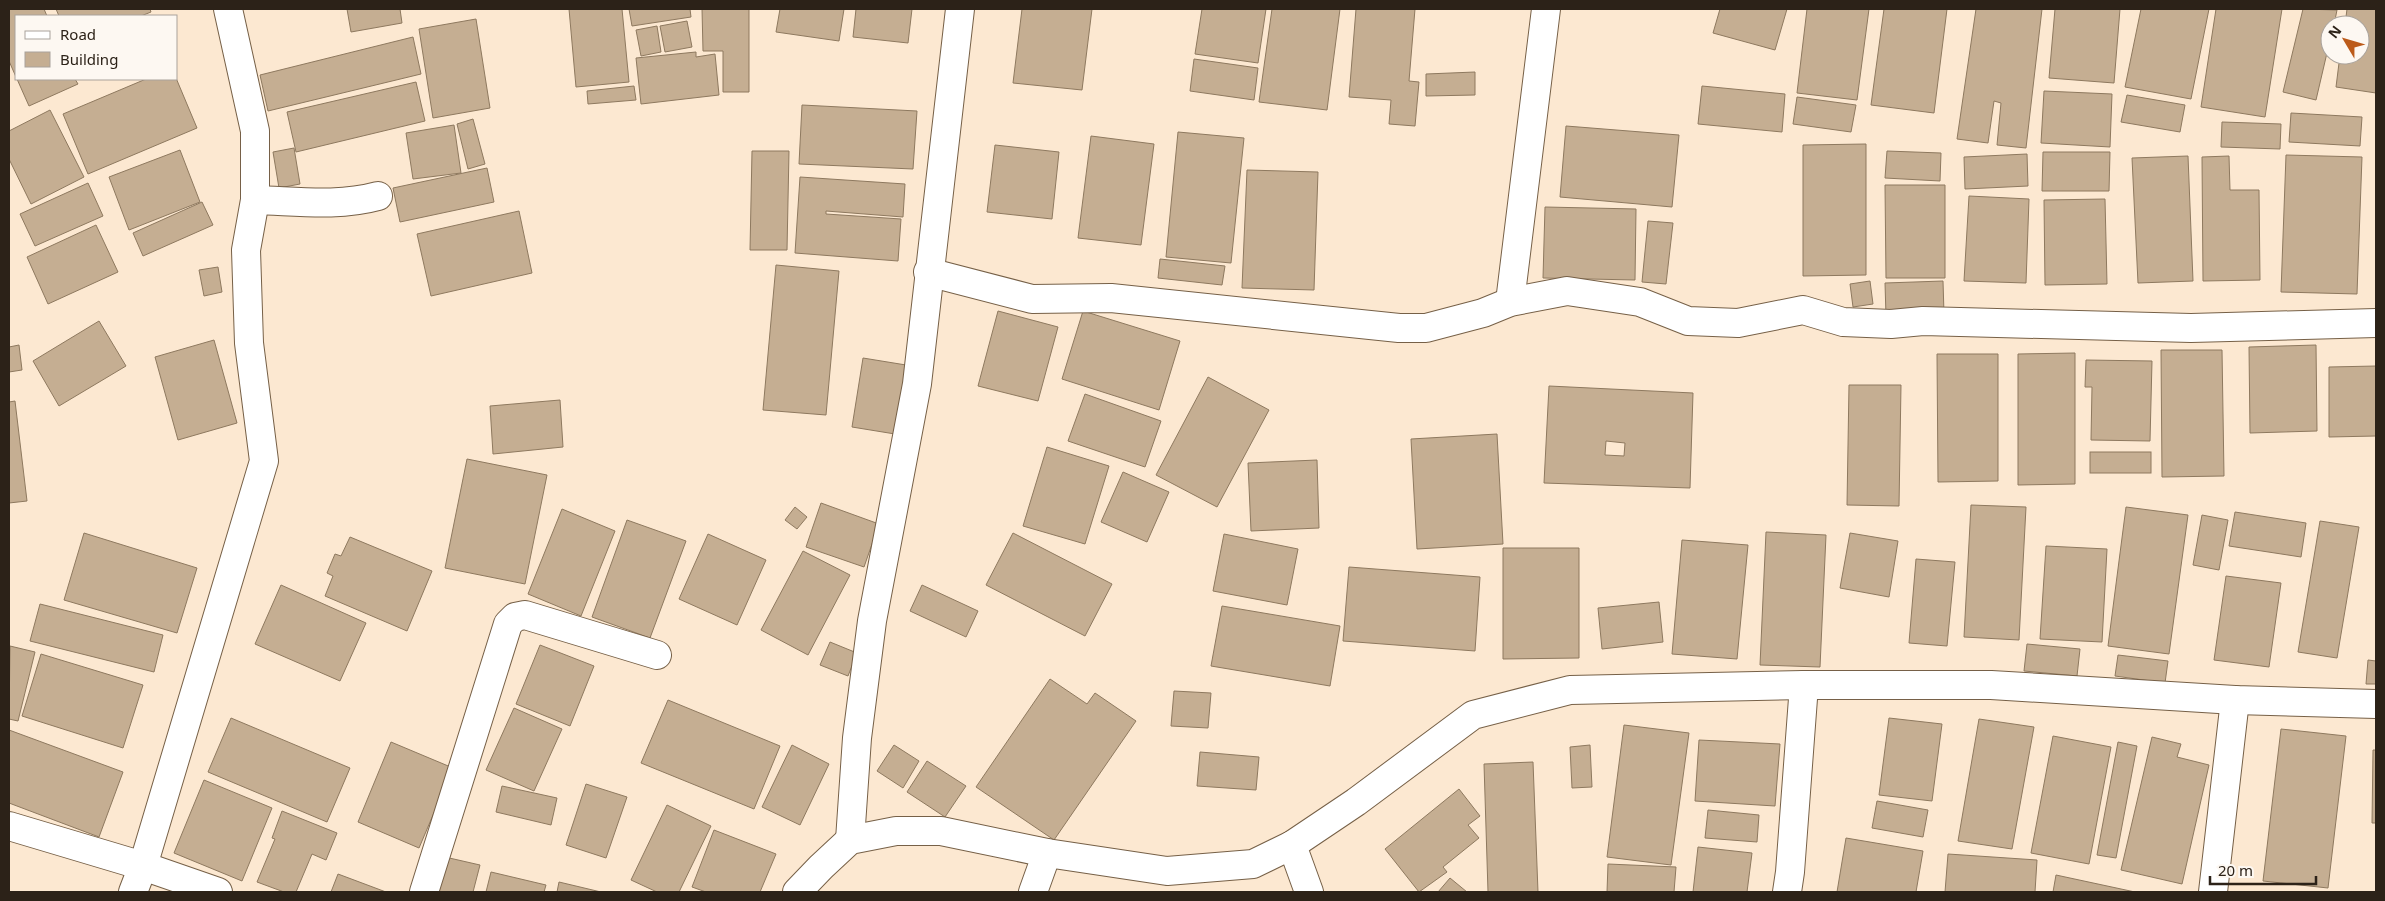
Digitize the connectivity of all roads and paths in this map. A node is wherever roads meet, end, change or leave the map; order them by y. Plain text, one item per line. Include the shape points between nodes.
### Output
1 (228, 9) edge
2 (960, 9) edge
3 (1546, 9) edge
4 (378, 196) dead end
5 (255, 200) junction
6 (928, 272) junction
7 (1510, 302) junction
8 (2376, 323) edge
9 (658, 655) dead end
10 (1804, 685) junction
11 (2235, 700) junction
12 (2376, 704) edge
13 (9, 826) edge
14 (850, 840) junction
15 (1292, 845) junction
16 (1047, 853) junction
17 (143, 866) junction
18 (132, 892) edge
19 (218, 892) edge
20 (424, 892) edge
21 (797, 892) edge
22 (1033, 892) edge
23 (1309, 892) edge
24 (1787, 892) edge
25 (2213, 892) edge

1 - 5 street via 255,131
2 - 6 street
3 - 7 street
4 - 5 street via 360,201 332,202
5 - 17 street via 246,250 248,343 264,461
6 - 7 street via 1032,299 1111,298 1399,328 1426,328 1483,313
6 - 14 street via 917,384 872,622 857,738
7 - 8 street via 1567,291 1640,302 1688,321 1738,323 1803,310 1843,322 1891,324 2191,328
9 - 20 street via 525,614 508,624
10 - 11 street via 1991,685
10 - 15 street via 1570,690 1474,715
10 - 24 street
11 - 12 street
11 - 25 street
13 - 17 street
14 - 16 street via 896,831 941,831
14 - 21 street
15 - 16 street via 1253,864 1167,871
15 - 23 street
16 - 22 street
17 - 18 street
17 - 19 street

